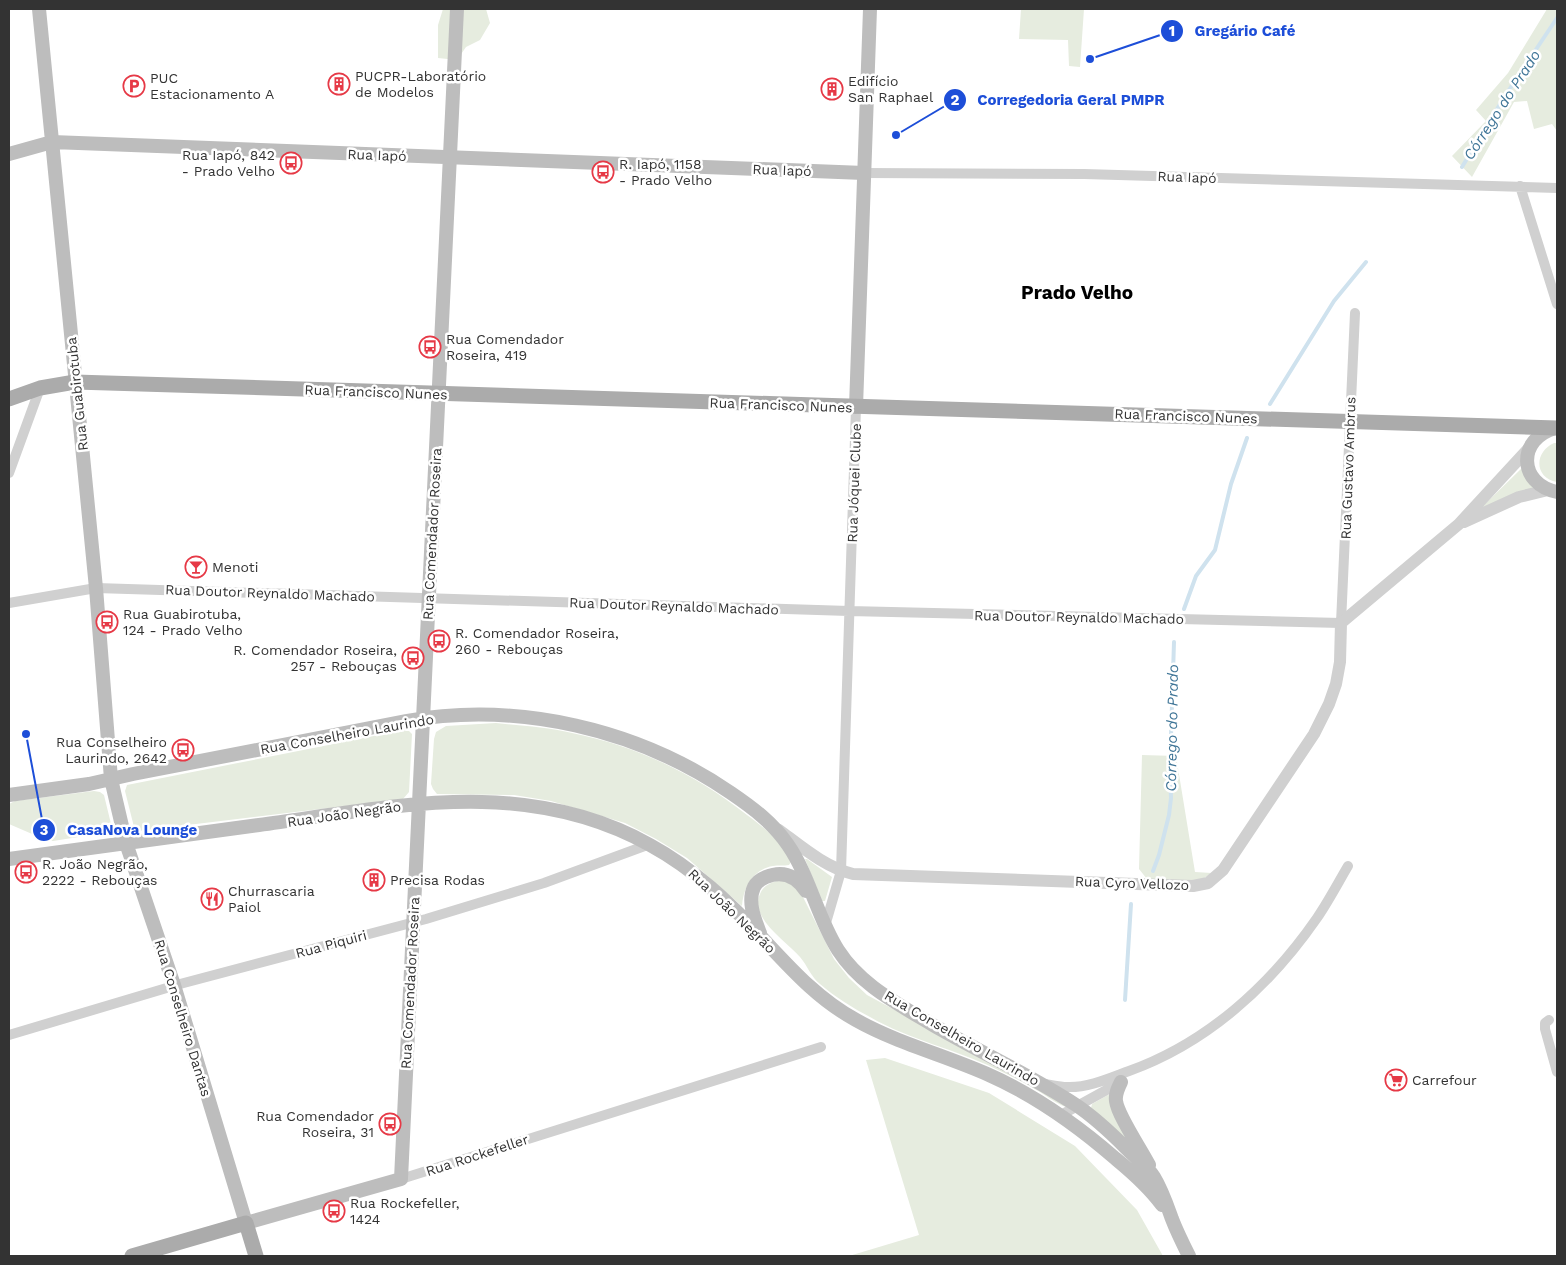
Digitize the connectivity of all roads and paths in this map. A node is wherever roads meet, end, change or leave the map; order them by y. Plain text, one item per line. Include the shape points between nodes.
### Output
1 (39, 9) edge
2 (457, 9) edge
3 (870, 9) edge
4 (52, 142) junction
5 (9, 154) edge
6 (450, 158) junction
7 (864, 173) junction
8 (1520, 186) junction
9 (1557, 188) edge
10 (1557, 304) edge
11 (1355, 313) dead end
12 (76, 382) junction
13 (40, 388) junction
14 (438, 395) junction
15 (9, 398) edge
16 (856, 407) junction
17 (1350, 421) junction
18 (1557, 428) edge
19 (1530, 447) junction
20 (9, 473) edge
21 (1554, 494) edge
22 (1459, 524) junction
23 (96, 588) junction
24 (429, 598) junction
25 (9, 603) edge
26 (850, 612) junction
27 (1341, 623) junction
28 (423, 718) junction
29 (111, 779) junction
30 (9, 795) edge
31 (419, 804) junction
32 (770, 823) junction
33 (126, 843) junction
34 (650, 844) junction
35 (9, 859) edge
36 (1348, 866) dead end
37 (841, 870) junction
38 (818, 910) junction
39 (413, 922) junction
40 (825, 926) junction
41 (762, 937) junction
42 (174, 986) junction
43 (1549, 1020) dead end
44 (9, 1035) edge
45 (820, 1046) dead end
46 (1143, 1066) junction
47 (1557, 1072) edge
48 (1121, 1082) junction
49 (1042, 1084) junction
50 (1077, 1106) junction
51 (1061, 1115) junction
52 (1153, 1175) junction
53 (401, 1179) junction
54 (1173, 1222) junction
55 (246, 1223) junction
56 (132, 1256) edge
57 (256, 1256) edge
58 (1189, 1256) edge

1 - 4 main road, Rua Guabirotuba
2 - 6 main road, Rua Comendador Roseira
3 - 7 main road, Rua Jóquei Clube
4 - 5 main road, Rua Iapó
4 - 6 main road, Rua Iapó
4 - 12 main road, Rua Guabirotuba
6 - 7 main road, Rua Iapó
6 - 14 main road, Rua Comendador Roseira
7 - 8 street, Rua Iapó via 1084,174
7 - 16 main road, Rua Jóquei Clube
8 - 9 street, Rua Iapó
8 - 10 street
11 - 17 street, Rua Gustavo Ambrus
12 - 13 main road, Rua Francisco Nunes
12 - 14 main road, Rua Francisco Nunes
12 - 23 main road, Rua Guabirotuba
13 - 15 main road, Rua Francisco Nunes
13 - 20 street
14 - 16 main road, Rua Francisco Nunes
14 - 24 main road, Rua Comendador Roseira
16 - 17 main road, Rua Francisco Nunes
16 - 26 street, Rua Jóquei Clube
17 - 18 main road, Rua Francisco Nunes
17 - 27 street, Rua Gustavo Ambrus
18 - 19 main road via 1545,431
19 - 21 main road via 1528,469 1533,479
19 - 22 street
21 - 22 street via 1519,497
22 - 27 street
23 - 24 street, Rua Doutor Reynaldo Machado
23 - 25 street, Rua Doutor Reynaldo Machado
23 - 29 main road, Rua Guabirotuba
24 - 26 street, Rua Doutor Reynaldo Machado
24 - 28 main road, Rua Comendador Roseira
26 - 27 street, Rua Doutor Reynaldo Machado
26 - 37 street, Rua Jóquei Clube
27 - 37 street, Rua Cyro Vellozo via 1338,676 1314,734 1224,870 1208,883 1193,886 853,874
28 - 29 main road, Rua Conselheiro Laurindo
28 - 31 main road, Rua Comendador Roseira
28 - 32 main road, Rua Conselheiro Laurindo via 497,715 534,718 610,734 687,766
29 - 30 main road, Rua Conselheiro Laurindo
29 - 33 main road, Rua Conselheiro Dantas
31 - 33 main road, Rua João Negrão
31 - 34 main road, Rua João Negrão via 477,800 551,808 594,820
31 - 39 main road, Rua Comendador Roseira
32 - 37 street, Rua Cyro Vellozo
32 - 38 main road, Rua Conselheiro Laurindo via 798,862
33 - 35 main road, Rua João Negrão
33 - 42 main road, Rua Conselheiro Dantas
34 - 39 street, Rua Piquiri via 544,882
34 - 41 main road, Rua João Negrão via 685,866
36 - 46 street via 1317,918 1270,976 1240,1006 1208,1031
37 - 40 street, Rua Jóquei Clube
38 - 40 main road, Rua Conselheiro Laurindo
38 - 41 main road via 794,877 774,874 761,879 754,887 752,908
39 - 42 street, Rua Piquiri
39 - 53 main road, Rua Comendador Roseira
40 - 49 main road, Rua Conselheiro Laurindo via 839,952 874,988
41 - 51 main road, Rua João Negrão via 810,988 830,1004 857,1020 1020,1090
42 - 44 street, Rua Piquiri
42 - 55 main road, Rua Conselheiro Dantas
43 - 47 street via 1545,1028
45 - 53 street, Rua Rockefeller
46 - 48 street
46 - 49 street via 1085,1086
48 - 50 street
48 - 52 main road via 1116,1100 1118,1111
49 - 50 main road, Rua Conselheiro Laurindo
50 - 51 street
50 - 52 main road, Rua Conselheiro Laurindo
51 - 54 main road, Rua João Negrão via 1139,1178
52 - 54 main road
53 - 55 main road, Rua Rockefeller
54 - 58 main road
55 - 56 main road, Rua Rockefeller
55 - 57 main road, Rua Conselheiro Dantas

